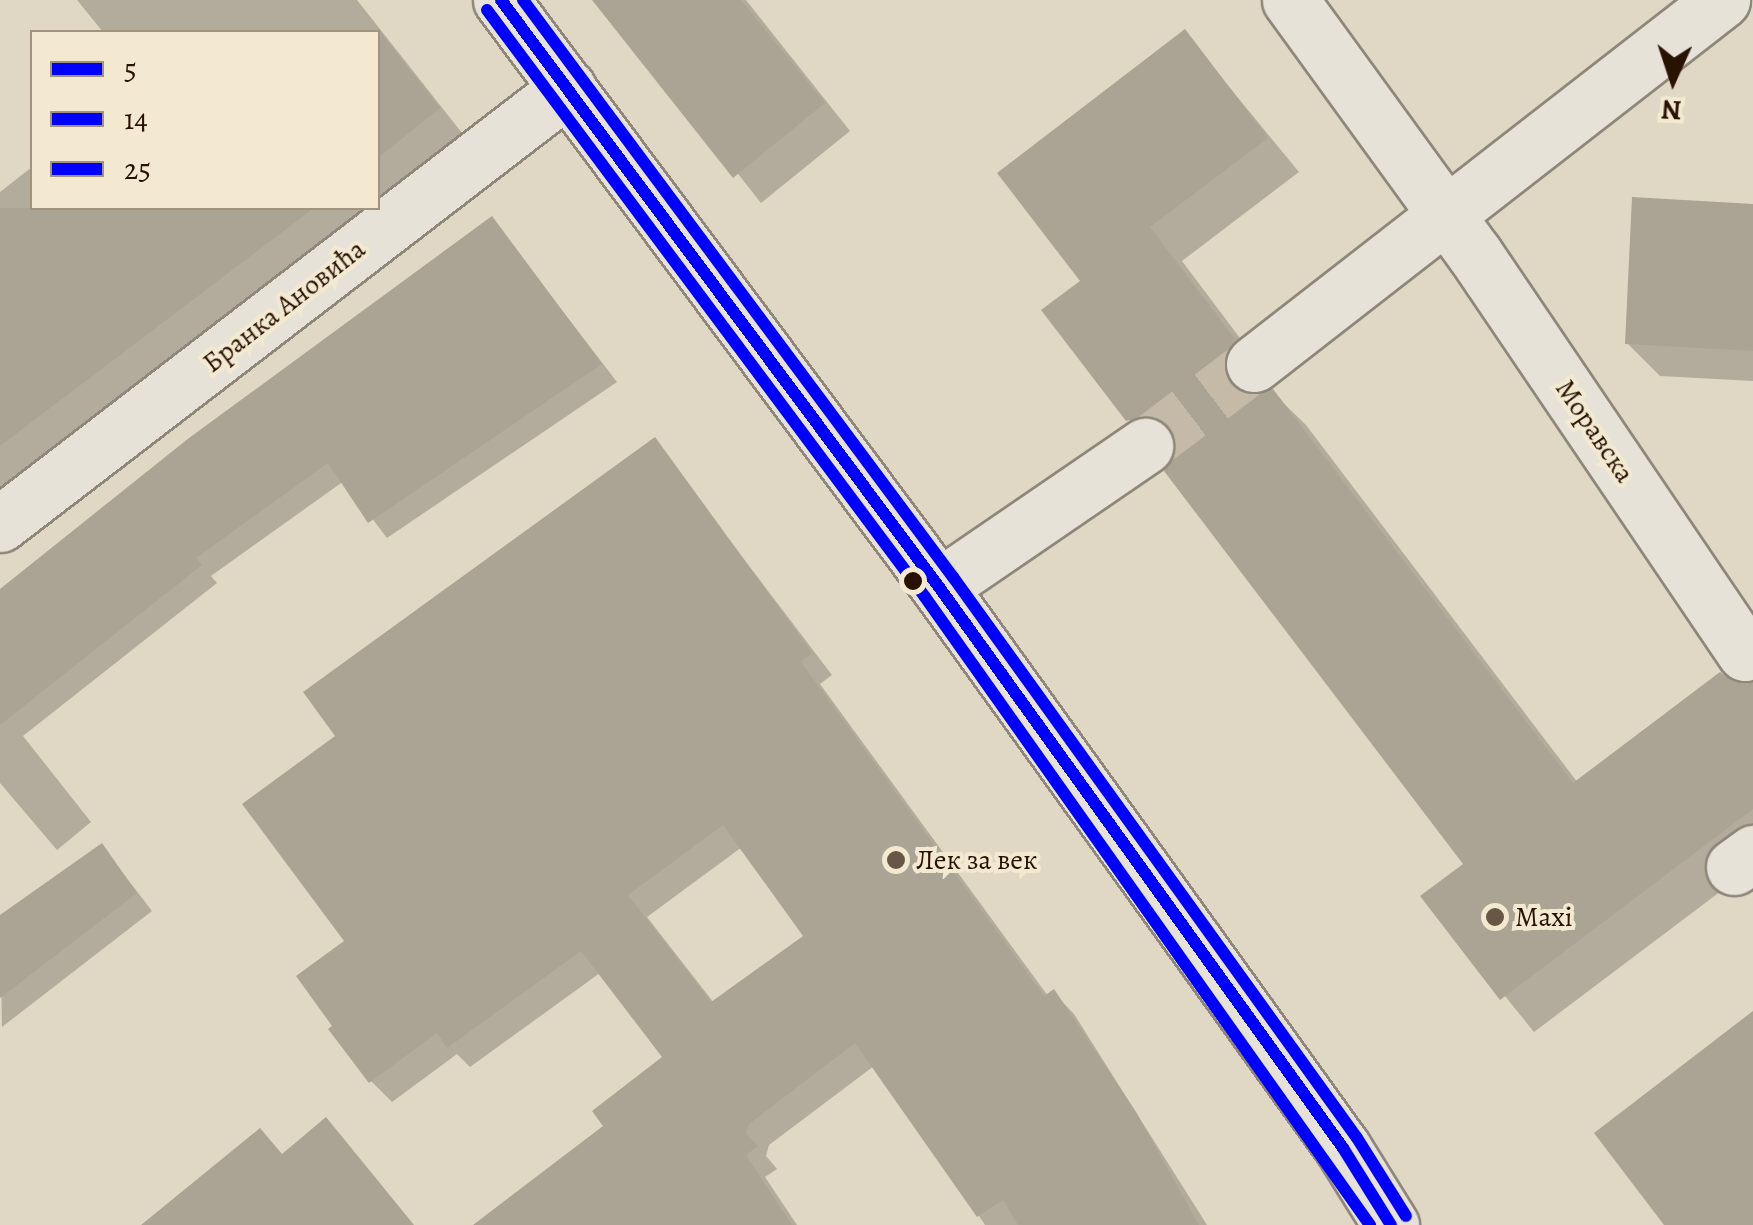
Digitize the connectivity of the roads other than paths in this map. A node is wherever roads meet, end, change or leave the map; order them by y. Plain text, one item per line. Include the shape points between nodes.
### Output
1 (501, 0) edge
2 (1290, 0) edge
3 (1722, 0) edge
4 (568, 88) junction
5 (1444, 210) junction
6 (1254, 364) tunnel mouth
7 (1145, 446) tunnel mouth
8 (0, 524) edge
9 (939, 587) junction
10 (1746, 652) dead end
11 (1391, 1225) edge

1 - 4 street
2 - 5 street, Моравска
3 - 5 street
4 - 8 street, Бранка Ановића
4 - 9 street
5 - 6 street
5 - 10 street, Моравска
7 - 9 street
9 - 11 street via 1332,1132

